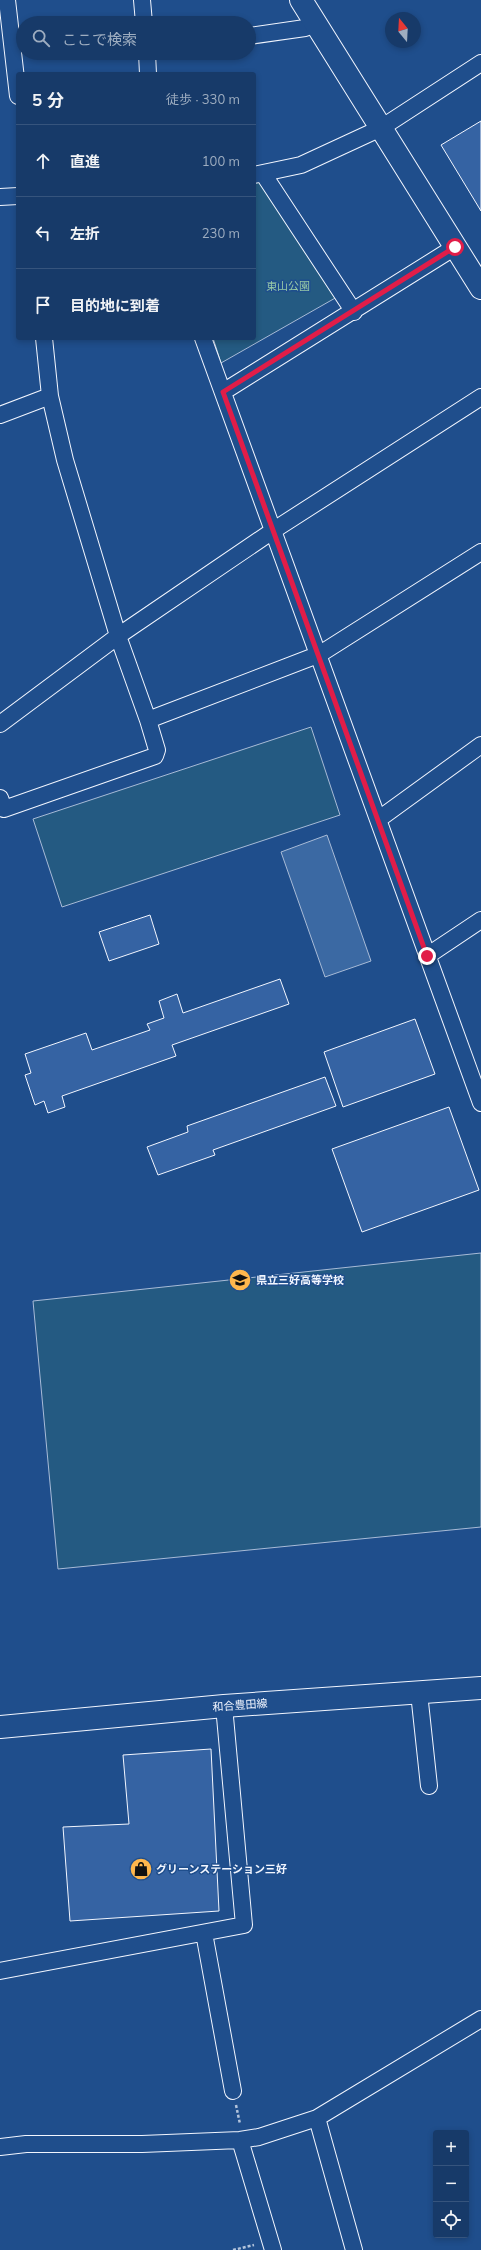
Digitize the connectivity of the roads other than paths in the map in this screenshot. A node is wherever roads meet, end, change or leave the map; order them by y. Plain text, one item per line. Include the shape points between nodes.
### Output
1 (7, 0) edge
2 (142, 0) edge
3 (301, 0) edge
4 (143, 16) edge
5 (316, 24) junction
6 (256, 35) edge
7 (147, 60) edge
8 (481, 63) edge
9 (148, 72) edge
10 (16, 79) edge
11 (381, 128) junction
12 (259, 175) edge
13 (16, 196) edge
14 (0, 197) edge
15 (455, 247) junction
16 (481, 288) edge
17 (354, 312) junction
18 (44, 340) edge
19 (204, 340) edge
20 (223, 392) junction
21 (50, 396) junction
22 (481, 397) edge
23 (0, 415) edge
24 (274, 530) junction
25 (481, 552) edge
26 (118, 636) junction
27 (320, 654) junction
28 (148, 720) junction
29 (0, 724) edge
30 (481, 745) edge
31 (0, 798) edge
32 (379, 819) junction
33 (481, 920) edge
34 (427, 956) junction
35 (480, 1097) edge
36 (481, 1688) edge
37 (419, 1693) junction
38 (224, 1706) junction
39 (0, 1727) edge
40 (428, 1786) dead end
41 (204, 1933) junction
42 (0, 1971) edge
43 (481, 2019) edge
44 (233, 2091) road end
45 (316, 2118) junction
46 (240, 2140) junction
47 (0, 2147) edge
48 (273, 2250) edge
49 (354, 2250) edge

1 - 10 street
2 - 4 street
3 - 5 main road
5 - 6 street
5 - 11 main road
7 - 9 street
8 - 11 street
11 - 12 street via 301,165
11 - 15 main road
12 - 17 street
13 - 14 street
15 - 16 main road
15 - 17 street
17 - 20 street
18 - 21 street
19 - 20 street
20 - 24 street
21 - 23 street
21 - 26 street via 65,460
22 - 24 street
24 - 26 street
24 - 27 street
25 - 27 street
26 - 28 street
26 - 29 street
27 - 28 street
27 - 32 street
28 - 31 street via 157,750 155,756 4,809
30 - 32 street
32 - 34 street
33 - 34 street
34 - 35 street
36 - 37 main road, 和合豊田線
37 - 38 main road, 和合豊田線
37 - 40 street
38 - 39 main road, 和合豊田線
38 - 41 street via 244,1925
41 - 42 street
41 - 44 street
43 - 45 street
45 - 46 street via 259,2138
45 - 49 street
46 - 47 street via 142,2144 26,2144
46 - 48 street

